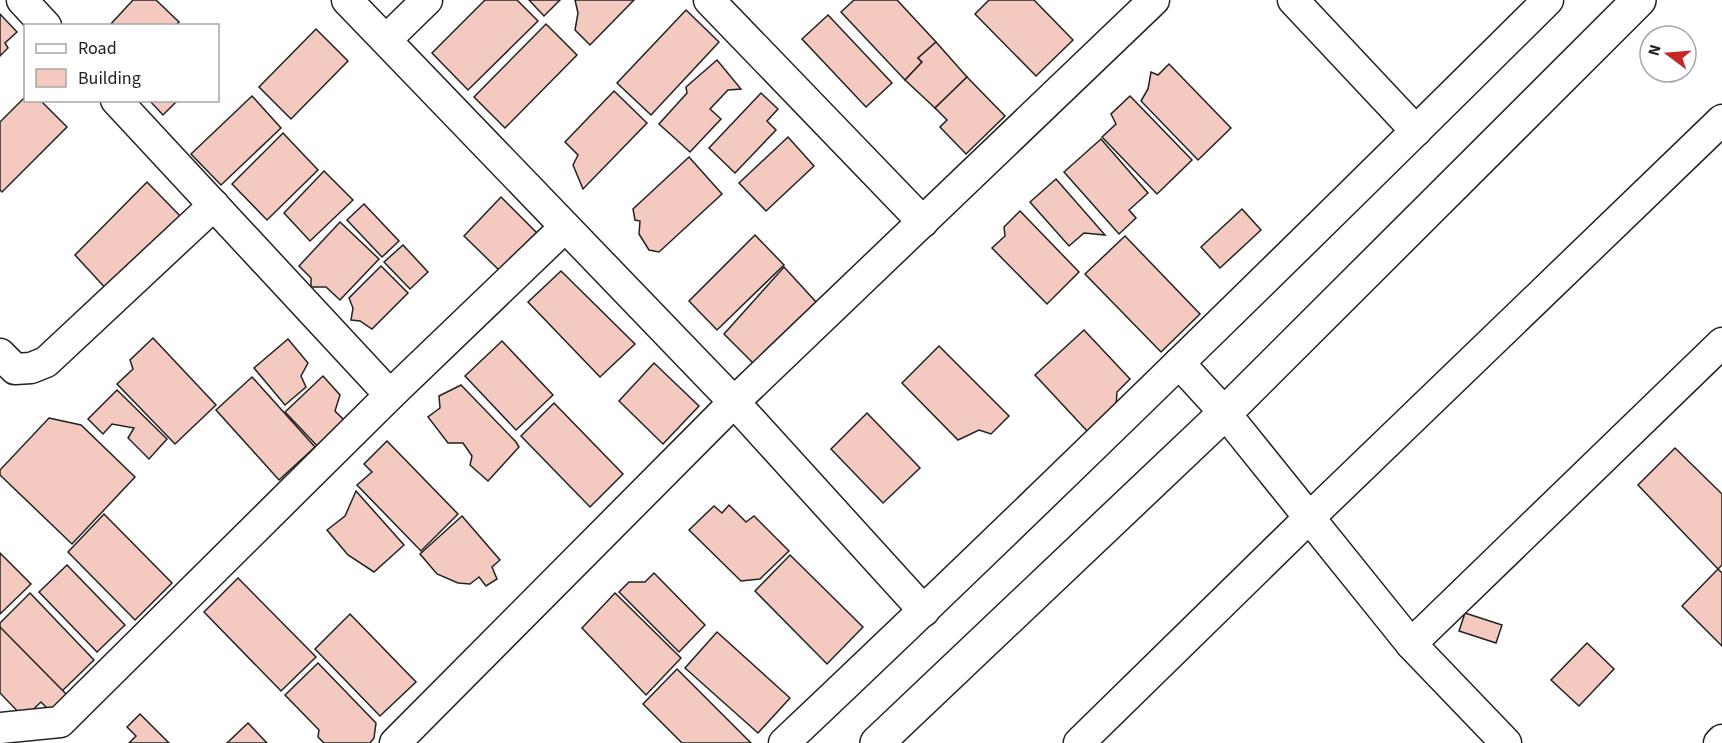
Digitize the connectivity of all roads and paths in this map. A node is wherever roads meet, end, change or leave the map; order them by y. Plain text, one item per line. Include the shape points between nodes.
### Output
1 (22, 0) edge
2 (347, 0) edge
3 (427, 0) edge
4 (709, 0) edge
5 (1154, 0) edge
6 (1293, 0) edge
7 (1548, 0) edge
8 (1639, 0) edge
9 (44, 24) edge
10 (386, 40) junction
11 (118, 102) edge
12 (1722, 120) edge
13 (1416, 131) junction
14 (214, 206) junction
15 (922, 222) junction
16 (565, 227) junction
17 (1722, 343) edge
18 (0, 354) edge
19 (1179, 363) junction
20 (390, 395) junction
21 (734, 402) junction
22 (1225, 413) junction
23 (1310, 517) junction
24 (924, 611) junction
25 (1411, 645) junction
26 (0, 728) edge
27 (0, 733) edge
28 (9, 743) edge
29 (395, 743) edge
30 (784, 743) edge
31 (877, 743) edge
32 (1079, 743) edge
33 (1506, 743) edge

1 - 9 street
2 - 10 street
3 - 10 street
4 - 15 street
5 - 15 street
6 - 13 street
7 - 13 street
8 - 22 main road
10 - 16 street
11 - 14 street
12 - 23 street
13 - 19 street
14 - 18 street via 46,362 15,369
14 - 20 street
15 - 21 street
16 - 20 street
16 - 21 street
17 - 25 street
19 - 22 street
19 - 24 street
20 - 26 street via 60,722
21 - 24 street
21 - 29 street
22 - 23 street
22 - 31 main road
23 - 25 street
23 - 32 street
24 - 30 street
25 - 33 street
27 - 28 street

